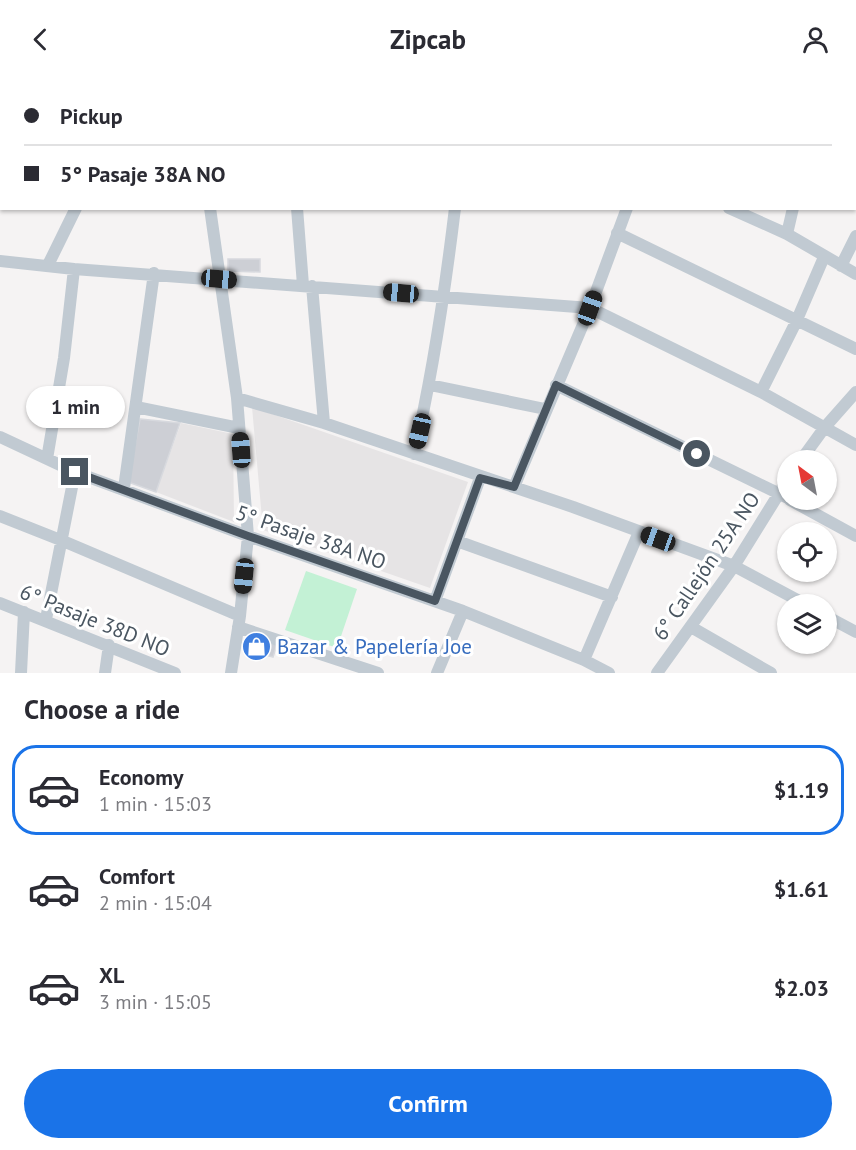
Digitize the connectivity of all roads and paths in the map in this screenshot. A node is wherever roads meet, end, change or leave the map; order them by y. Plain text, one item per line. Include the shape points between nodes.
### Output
1 (75, 210) edge
2 (210, 210) edge
3 (297, 210) edge
4 (455, 210) edge
5 (626, 210) edge
6 (733, 210) edge
7 (793, 210) edge
8 (617, 233) junction
9 (787, 234) junction
10 (856, 236) edge
11 (824, 257) junction
12 (0, 261) edge
13 (48, 265) junction
14 (841, 266) junction
15 (74, 269) junction
16 (154, 273) junction
17 (856, 274) edge
18 (219, 279) junction
19 (308, 286) junction
20 (445, 296) junction
21 (590, 308) junction
22 (796, 321) junction
23 (856, 349) edge
24 (430, 385) junction
25 (556, 385) junction
26 (761, 392) junction
27 (856, 392) edge
28 (237, 398) junction
29 (136, 407) junction
30 (545, 409) junction
31 (324, 423) junction
32 (825, 427) junction
33 (239, 428) junction
34 (0, 437) edge
35 (856, 445) edge
36 (808, 450) edge
37 (414, 454) junction
38 (47, 459) junction
39 (75, 472) junction
40 (480, 478) junction
41 (514, 487) junction
42 (124, 489) junction
43 (777, 493) edge
44 (777, 508) edge
45 (809, 510) edge
46 (0, 516) edge
47 (639, 532) junction
48 (248, 536) junction
49 (856, 536) edge
50 (63, 541) junction
51 (457, 541) junction
52 (734, 566) junction
53 (786, 594) edge
54 (612, 597) junction
55 (435, 601) junction
56 (0, 603) edge
57 (463, 611) junction
58 (24, 612) junction
59 (46, 620) junction
60 (239, 621) junction
61 (837, 622) edge
62 (692, 627) junction
63 (856, 632) edge
64 (109, 645) junction
65 (584, 660) junction
66 (21, 673) edge
67 (105, 673) edge
68 (175, 673) edge
69 (231, 673) edge
70 (378, 673) edge
71 (437, 673) edge
72 (609, 673) edge
73 (657, 673) edge
74 (771, 673) edge

1 - 13 street
2 - 18 street
3 - 19 street
4 - 20 street
5 - 8 street
6 - 9 street
7 - 9 street
8 - 21 street
8 - 22 street
9 - 11 street
10 - 14 street
11 - 14 street
11 - 22 street
12 - 13 street
13 - 15 street
14 - 17 street
15 - 16 street
15 - 38 street
16 - 18 street
16 - 29 street
18 - 19 street
18 - 28 street
19 - 20 street
19 - 31 street
20 - 21 street
20 - 24 street
21 - 25 street
21 - 26 street
22 - 23 street
22 - 26 street
24 - 30 street
24 - 37 street
25 - 30 street
25 - 43 street
26 - 32 street
27 - 32 street
28 - 31 street
28 - 33 street
29 - 33 street
29 - 42 street
30 - 41 street
31 - 37 street
32 - 35 street
32 - 36 street
33 - 48 street
34 - 38 street, 5° Pasaje 38A NO
37 - 40 street
38 - 39 street, 5° Pasaje 38A NO
39 - 42 street, 5° Pasaje 38A NO
39 - 50 street
40 - 41 street
40 - 51 street
41 - 47 street
42 - 48 street, 5° Pasaje 38A NO
44 - 52 street, 6° Callejón 25A NO
45 - 49 street
46 - 50 street
47 - 52 street
47 - 54 street
48 - 55 street, 5° Pasaje 38A NO
48 - 60 street
50 - 59 street
50 - 60 street
51 - 54 street
51 - 55 street
52 - 53 street
52 - 62 street, 6° Callejón 25A NO
54 - 65 street
55 - 57 street, 5° Pasaje 38A NO
56 - 58 street, 6° Pasaje 38D NO
57 - 65 street, 5° Pasaje 38A NO
57 - 71 street
58 - 59 street, 6° Pasaje 38D NO
58 - 66 street
59 - 64 street, 6° Pasaje 38D NO
60 - 69 street
60 - 70 street
61 - 63 street
62 - 73 street, 6° Callejón 25A NO
62 - 74 street
64 - 67 street
64 - 68 street, 6° Pasaje 38D NO
65 - 72 street, 5° Pasaje 38A NO

